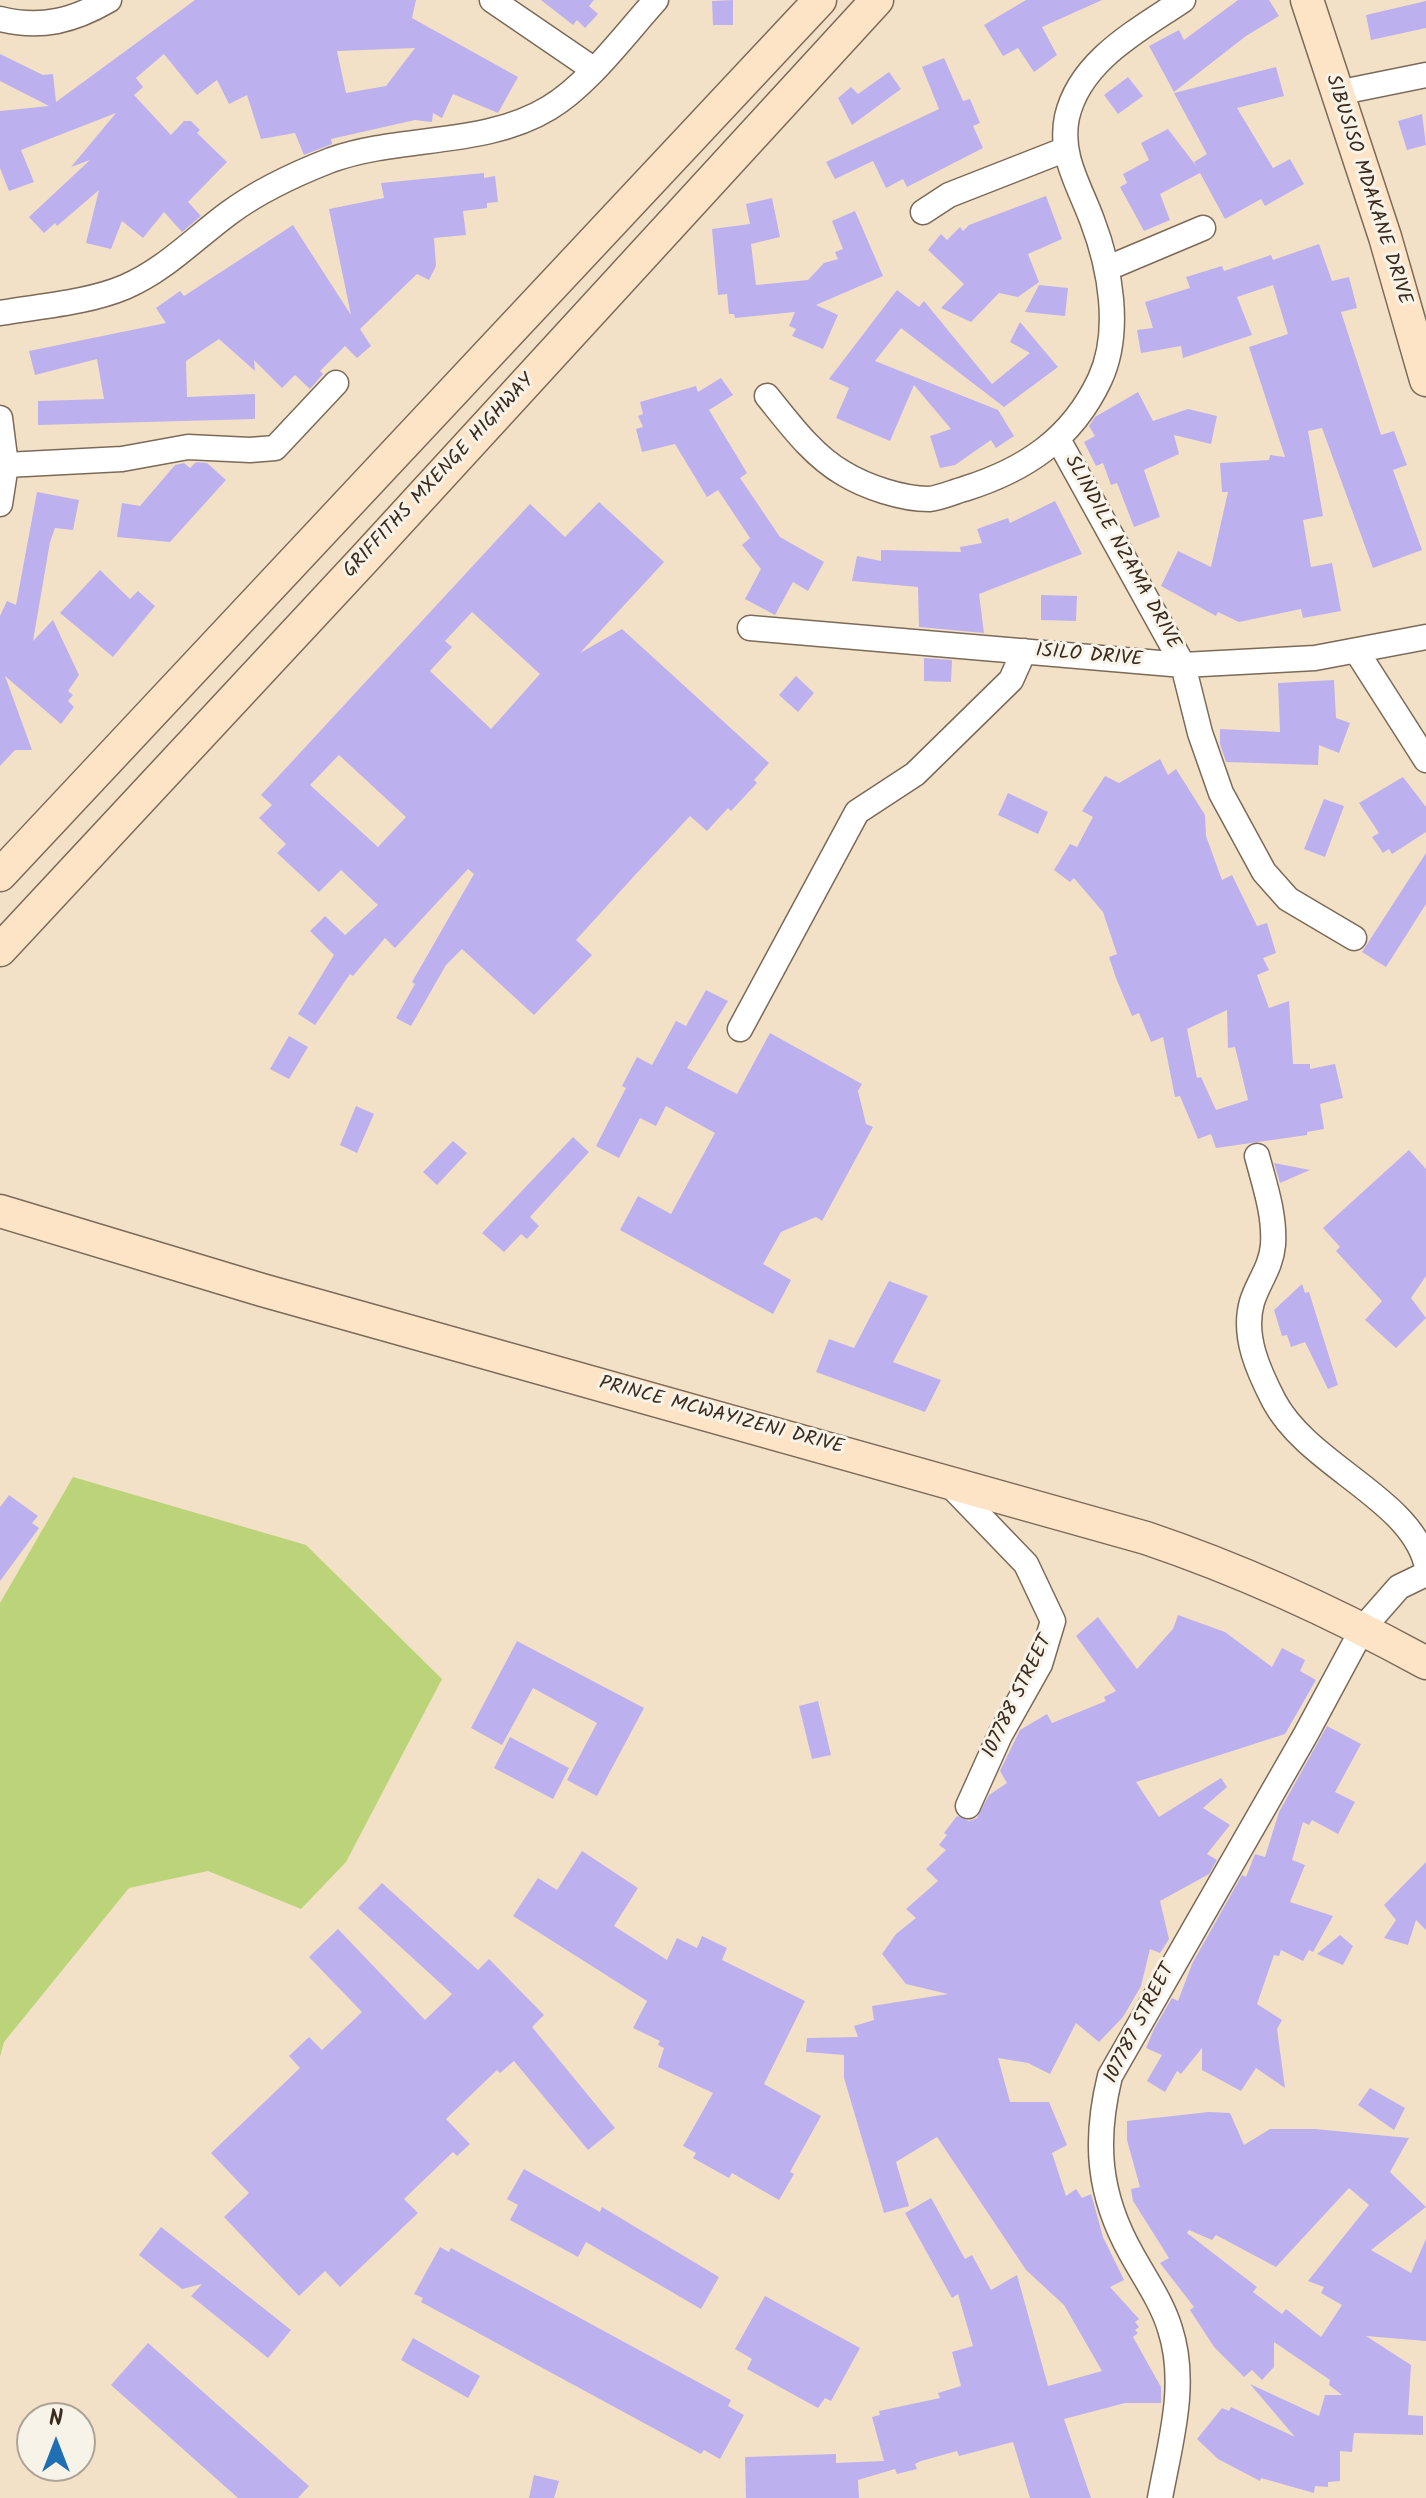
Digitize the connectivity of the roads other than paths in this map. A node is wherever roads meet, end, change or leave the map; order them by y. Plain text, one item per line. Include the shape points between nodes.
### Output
1 (109, 0) edge
2 (492, 0) edge
3 (656, 0) edge
4 (820, 0) edge
5 (877, 0) edge
6 (1183, 0) edge
7 (1307, 0) edge
8 (0, 19) edge
9 (593, 69) junction
10 (1426, 75) edge
11 (1337, 93) junction
12 (1064, 150) junction
13 (923, 212) dead end
14 (1203, 228) dead end
15 (1108, 268) junction
16 (0, 313) edge
17 (1426, 380) edge
18 (336, 383) dead end
19 (767, 396) dead end
20 (0, 418) edge
21 (1059, 441) junction
22 (6, 465) junction
23 (0, 504) edge
24 (750, 628) dead end
25 (1426, 637) edge
26 (1024, 651) junction
27 (1357, 652) junction
28 (1183, 665) junction
29 (1426, 760) edge
30 (0, 875) edge
31 (1354, 938) dead end
32 (0, 950) edge
33 (740, 1029) dead end
34 (1257, 1156) dead end
35 (0, 1211) edge
36 (945, 1479) junction
37 (1426, 1563) edge
38 (1426, 1574) edge
39 (1363, 1628) junction
40 (1426, 1663) edge
41 (968, 1806) dead end
42 (1160, 2498) edge

1 - 8 street via 64,22 38,25
2 - 9 street
3 - 9 street
4 - 30 street
5 - 32 street, GRIFFITHS MXENGE HIGHWAY
6 - 12 street via 1092,68 1067,115
7 - 11 street, SIBUSISO MDAKANE DRIVE
9 - 16 street via 552,107 526,119 484,131 376,147 290,176 229,212 162,267 125,287
10 - 11 street
11 - 17 street, SIBUSISO MDAKANE DRIVE
12 - 13 street via 949,195
12 - 15 street
14 - 15 street
15 - 21 street via 1112,329 1101,377
18 - 22 street via 275,448 188,447 122,459
19 - 21 street via 803,440 842,473 886,491 930,499 995,479
20 - 22 street
21 - 28 street, SLINDILE NZAMA DRIVE
22 - 23 street
24 - 26 street, ISILO DRIVE
25 - 27 street, ISILO DRIVE
26 - 28 street, ISILO DRIVE
26 - 33 street via 1011,680 915,774 857,812
27 - 28 street, ISILO DRIVE
27 - 29 street
28 - 31 street, SLINDILE NZAMA DRIVE via 1221,793 1264,872 1288,899
34 - 37 street via 1274,1222 1270,1265 1249,1319 1257,1363 1287,1420 1406,1524
35 - 36 street, PRINCE MCWAYIZENI DRIVE via 262,1290
36 - 39 street, PRINCE MCWAYIZENI DRIVE via 1227,1566
36 - 41 street, 107788 STREET via 1026,1564 1053,1621 1044,1655
38 - 39 street, 107787 STREET via 1399,1587
39 - 40 street, PRINCE MCWAYIZENI DRIVE
39 - 42 street, 107787 STREET via 1110,2076 1101,2114 1099,2159 1109,2206 1170,2328 1177,2362 1177,2405

